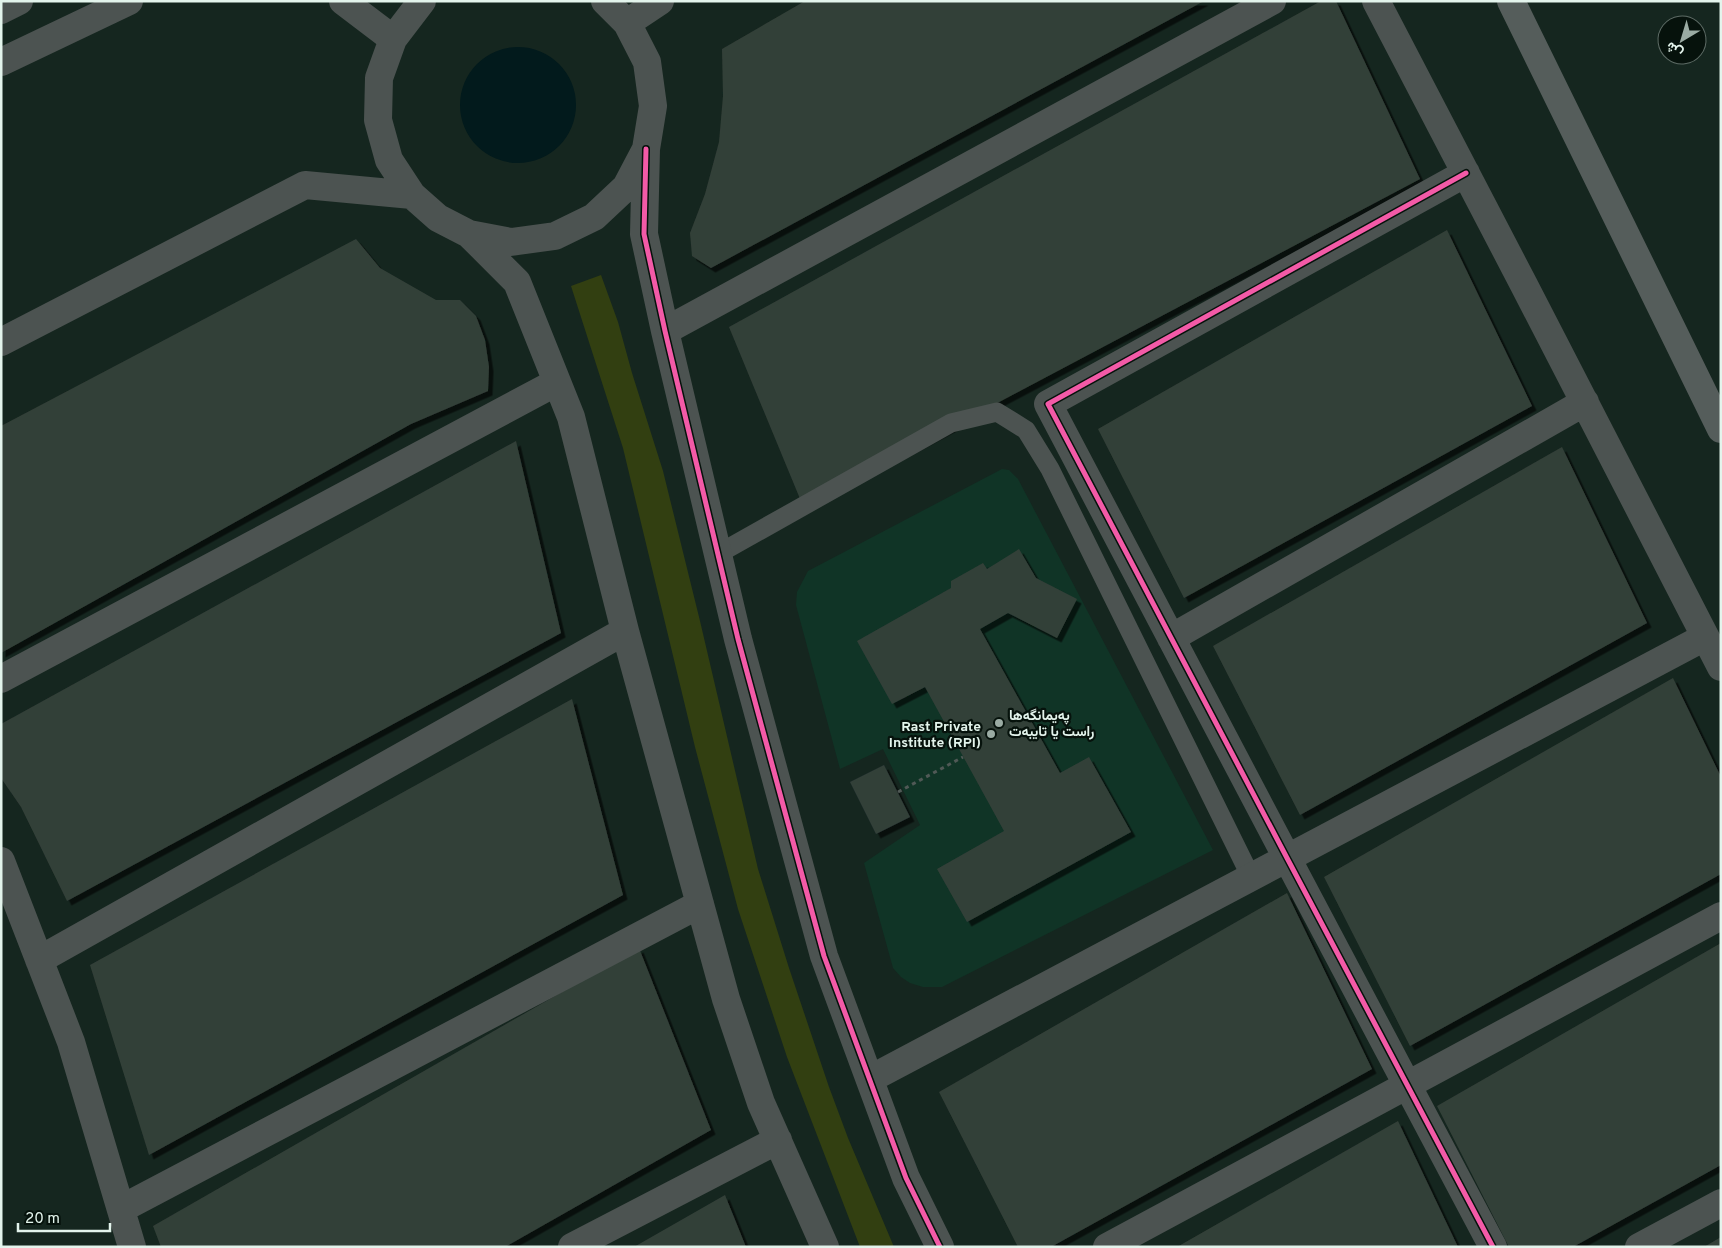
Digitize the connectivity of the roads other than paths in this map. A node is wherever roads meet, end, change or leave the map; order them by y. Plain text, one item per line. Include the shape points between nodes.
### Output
1 (19, 1) edge
2 (129, 1) edge
3 (343, 1) edge
4 (422, 1) edge
5 (605, 1) edge
6 (660, 1) edge
7 (1272, 1) edge
8 (1376, 1) edge
9 (1511, 1) edge
10 (1, 10) edge
11 (627, 23) junction
12 (392, 39) junction
13 (1, 62) edge
14 (646, 149) junction
15 (1466, 173) junction
16 (412, 195) junction
17 (469, 234) junction
18 (665, 331) junction
19 (1, 342) edge
20 (557, 382) junction
21 (1585, 402) junction
22 (1721, 429) edge
23 (718, 554) junction
24 (625, 630) junction
25 (1705, 637) junction
26 (1171, 638) junction
27 (1721, 667) edge
28 (1, 679) edge
29 (1287, 858) junction
30 (1, 861) edge
31 (1251, 877) junction
32 (700, 904) junction
33 (1721, 916) edge
34 (39, 960) junction
35 (870, 1079) junction
36 (1407, 1085) junction
37 (778, 1140) junction
38 (1721, 1203) edge
39 (121, 1209) junction
40 (132, 1247) edge
41 (572, 1247) edge
42 (825, 1247) edge
43 (940, 1247) edge
44 (1107, 1247) edge
45 (1493, 1247) edge
46 (1639, 1247) edge

1 - 10 street
2 - 13 street
3 - 12 street
4 - 12 street
5 - 11 street
6 - 11 street
7 - 18 street
8 - 15 street
9 - 22 street
11 - 14 street via 647,62 653,106
12 - 16 street via 379,78 378,120 389,160
14 - 17 street via 626,187 594,217 555,236 511,242
14 - 18 street via 644,234
15 - 21 street
15 - 26 street via 1048,404
16 - 17 street via 438,218
16 - 19 street via 305,184
17 - 20 street via 517,282
18 - 23 street
20 - 24 street via 571,417
20 - 28 street
21 - 25 street
21 - 26 street
23 - 31 lane via 951,423 996,412 1026,430 1050,469
23 - 35 street via 824,956
24 - 32 street
24 - 34 street
25 - 27 street
25 - 29 street
26 - 29 street
29 - 31 street
29 - 36 street
30 - 34 street
31 - 35 street
32 - 37 street via 726,999 761,1103
32 - 39 street
33 - 36 street
34 - 39 street via 70,1042
35 - 43 street via 906,1178
36 - 44 street
36 - 45 street
37 - 41 street
37 - 42 street
38 - 46 street
39 - 40 street

